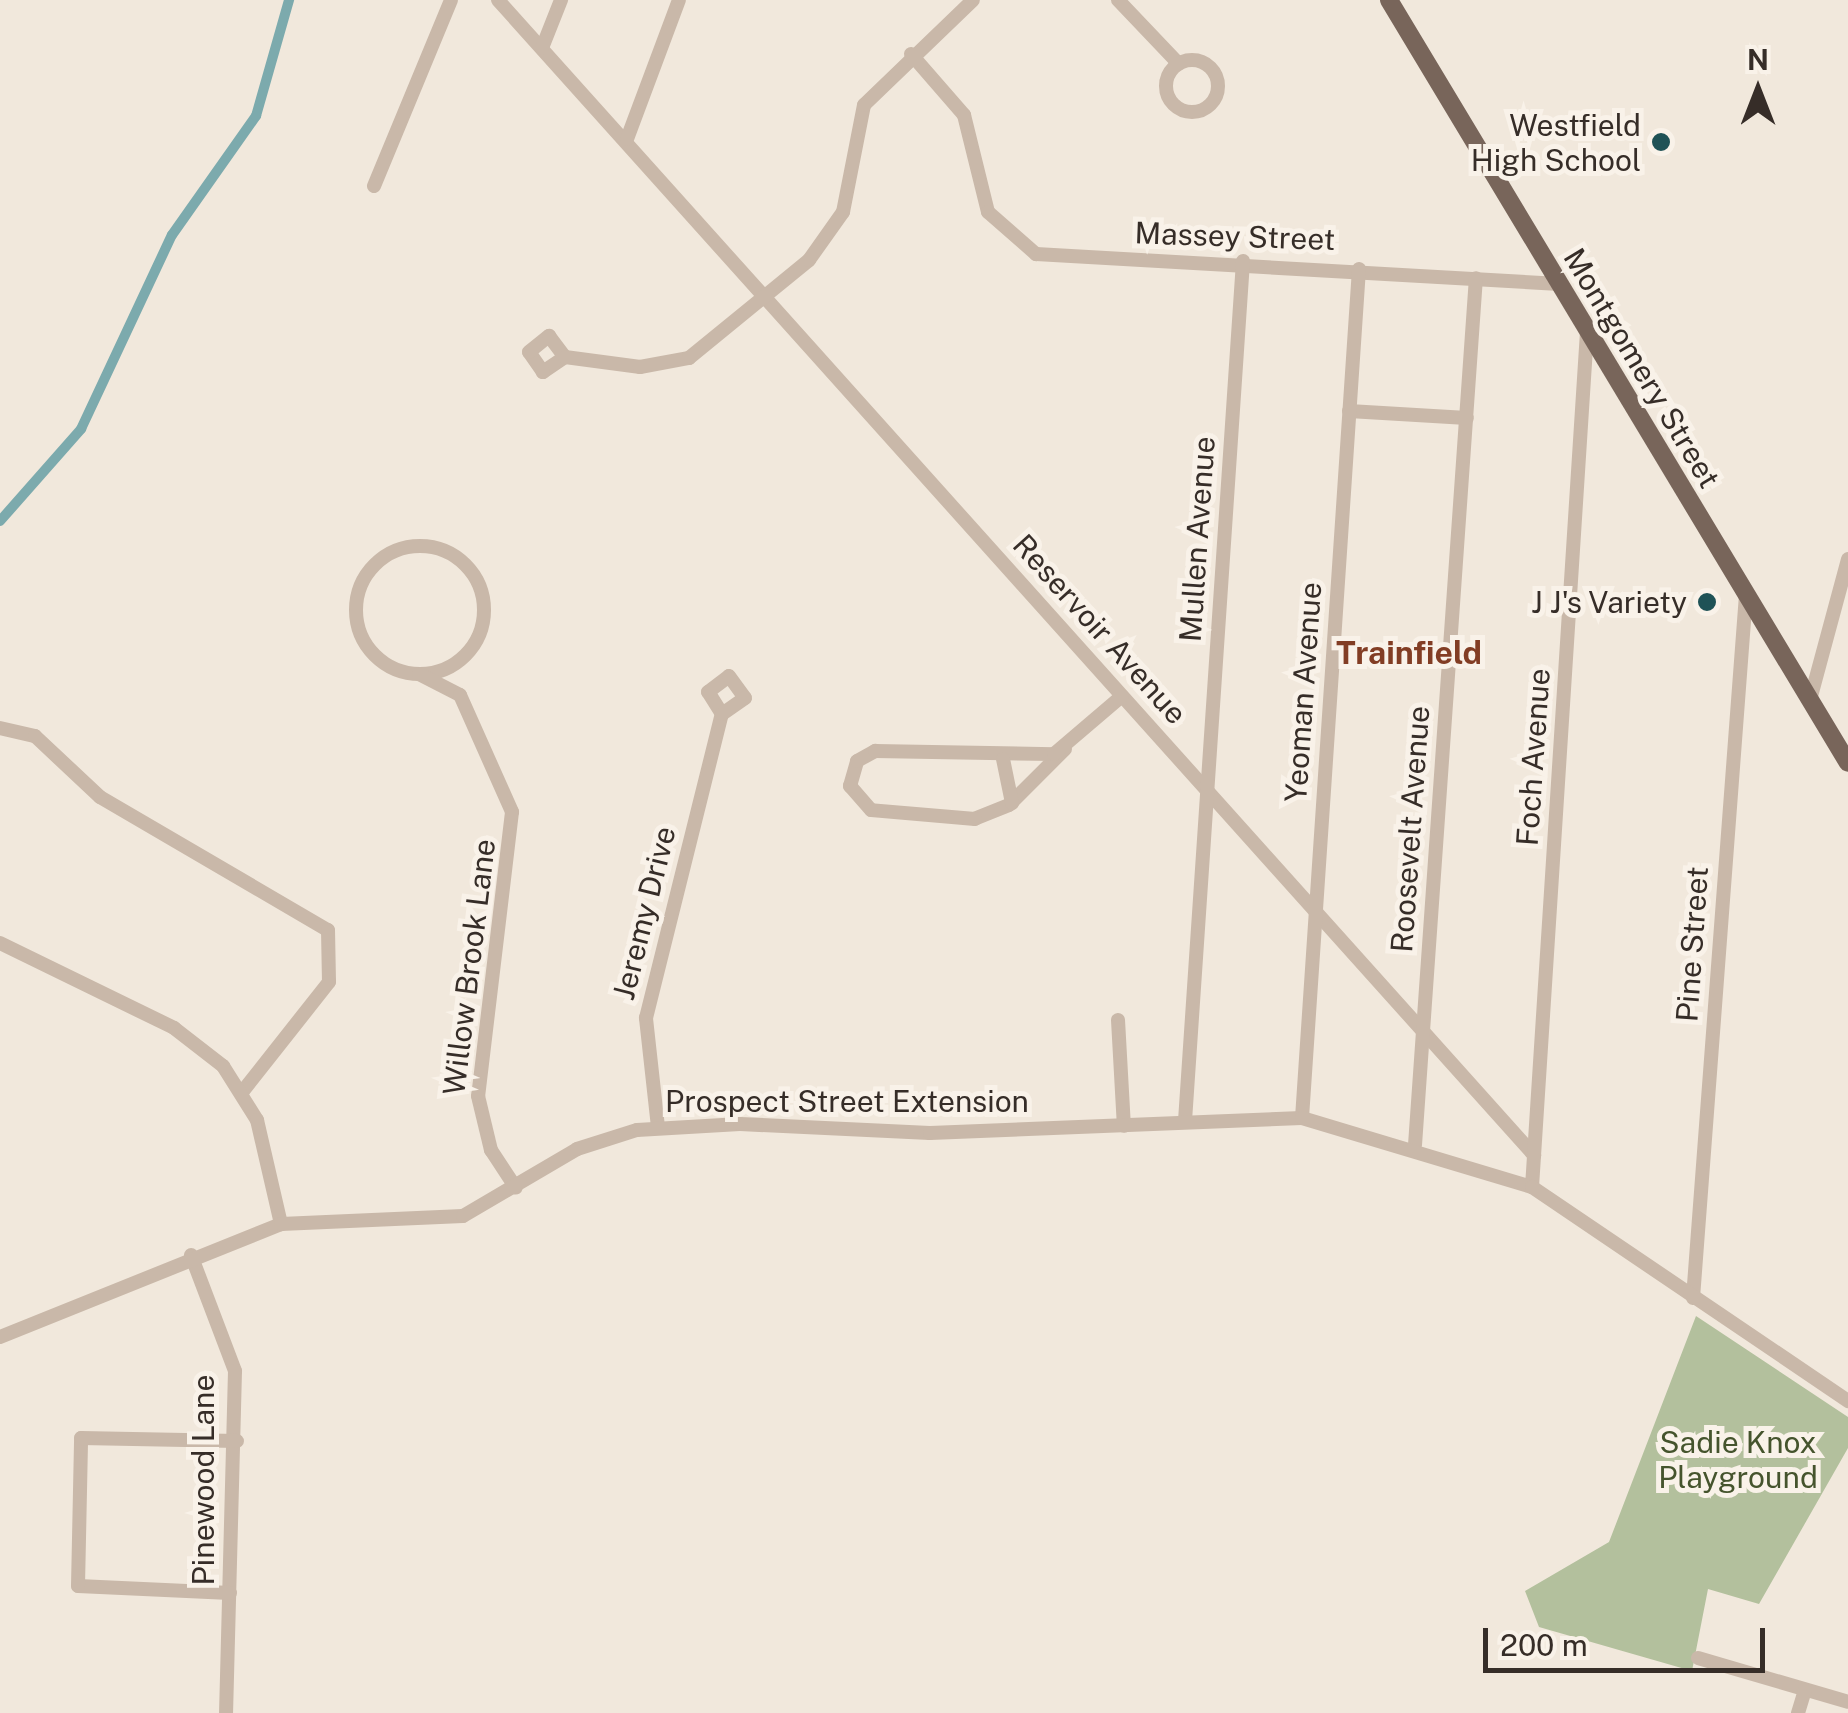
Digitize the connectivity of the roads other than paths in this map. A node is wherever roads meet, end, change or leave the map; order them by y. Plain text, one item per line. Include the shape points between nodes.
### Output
1 (452, 0) edge
2 (498, 0) edge
3 (561, 0) edge
4 (679, 0) edge
5 (974, 0) edge
6 (1118, 0) edge
7 (1389, 0) edge
8 (542, 48) junction
9 (912, 54) junction
10 (1180, 64) dead end
11 (626, 138) junction
12 (374, 186) dead end
13 (1243, 261) junction
14 (1359, 269) junction
15 (1476, 278) junction
16 (1559, 284) junction
17 (767, 294) junction
18 (1588, 331) junction
19 (565, 357) dead end
20 (1350, 411) junction
21 (1466, 418) junction
22 (1848, 559) edge
23 (1746, 594) junction
24 (466, 655) junction
25 (419, 674) junction
26 (460, 695) junction
27 (1122, 696) junction
28 (1810, 700) junction
29 (722, 714) dead end
30 (0, 728) edge
31 (1064, 749) junction
32 (1003, 759) junction
33 (1848, 764) edge
34 (1208, 789) junction
35 (1012, 803) junction
36 (1316, 909) junction
37 (0, 943) edge
38 (1118, 1020) dead end
39 (1423, 1033) junction
40 (243, 1091) junction
41 (1302, 1118) junction
42 (1185, 1120) junction
43 (1124, 1126) junction
44 (658, 1127) junction
45 (1415, 1145) junction
46 (1534, 1155) junction
47 (1532, 1186) junction
48 (516, 1188) junction
49 (281, 1224) junction
50 (191, 1255) junction
51 (1694, 1298) junction
52 (0, 1337) edge
53 (1848, 1401) edge
54 (236, 1441) junction
55 (230, 1593) junction
56 (1698, 1658) dead end
57 (1805, 1690) junction
58 (1848, 1702) edge
59 (226, 1713) edge
60 (1798, 1713) edge

1 - 12 street
2 - 8 street, Reservoir Avenue
3 - 8 street
4 - 11 street
5 - 9 street
6 - 10 street
7 - 16 main road, Montgomery Street
8 - 11 street, Reservoir Avenue
9 - 13 street, Massey Street via 958,104 983,201 1023,247 1080,264 1160,255
9 - 17 street via 854,124 839,222
11 - 17 street, Reservoir Avenue
13 - 14 street, Massey Street
13 - 34 street, Mullen Avenue
14 - 15 street, Massey Street
14 - 20 street, Yeoman Avenue
15 - 16 street, Massey Street
15 - 21 street, Roosevelt Avenue
16 - 18 main road, Montgomery Street
17 - 19 street via 677,363
17 - 27 street, Reservoir Avenue
18 - 23 main road, Montgomery Street
18 - 46 street, Foch Avenue
20 - 21 street
20 - 36 street, Yeoman Avenue
21 - 39 street, Roosevelt Avenue
22 - 28 street
23 - 28 main road, Montgomery Street
23 - 51 street, Pine Street
24 - 25 street
24 - 25 street via 484,618 470,568 434,547 394,551 364,578 358,627 380,661
24 - 26 street
25 - 26 street
26 - 48 street, Willow Brook Lane via 513,822 478,1096 491,1150
27 - 31 street
27 - 34 street, Reservoir Avenue
28 - 33 main road, Montgomery Street
29 - 44 street, Jeremy Drive via 646,1018
30 - 40 street via 36,736 100,797 328,930 329,982
31 - 32 street
31 - 35 street
32 - 35 street
32 - 35 street via 875,752 857,761 850,786 878,811 975,819
34 - 36 street, Reservoir Avenue
34 - 42 street, Mullen Avenue
36 - 39 street, Reservoir Avenue
36 - 41 street, Yeoman Avenue
37 - 40 street via 188,1037
38 - 43 street
39 - 45 street, Roosevelt Avenue
39 - 46 street, Reservoir Avenue
40 - 49 street
41 - 42 street, Prospect Street Extension
41 - 45 street, Prospect Street Extension
42 - 43 street, Prospect Street Extension
43 - 44 street, Prospect Street Extension
44 - 48 street, Prospect Street Extension via 577,1149
45 - 47 street, Prospect Street Extension
46 - 47 street, Foch Avenue
47 - 51 street, Prospect Street Extension
48 - 49 street, Prospect Street Extension via 450,1220
49 - 50 street, Prospect Street Extension
50 - 52 street, Prospect Street Extension
50 - 54 street, Pinewood Lane via 236,1371
51 - 53 street, Prospect Street Extension
54 - 55 street, Pinewood Lane
54 - 55 street via 81,1438 78,1586
55 - 59 street, Pinewood Lane
56 - 57 street
57 - 58 street
57 - 60 street

